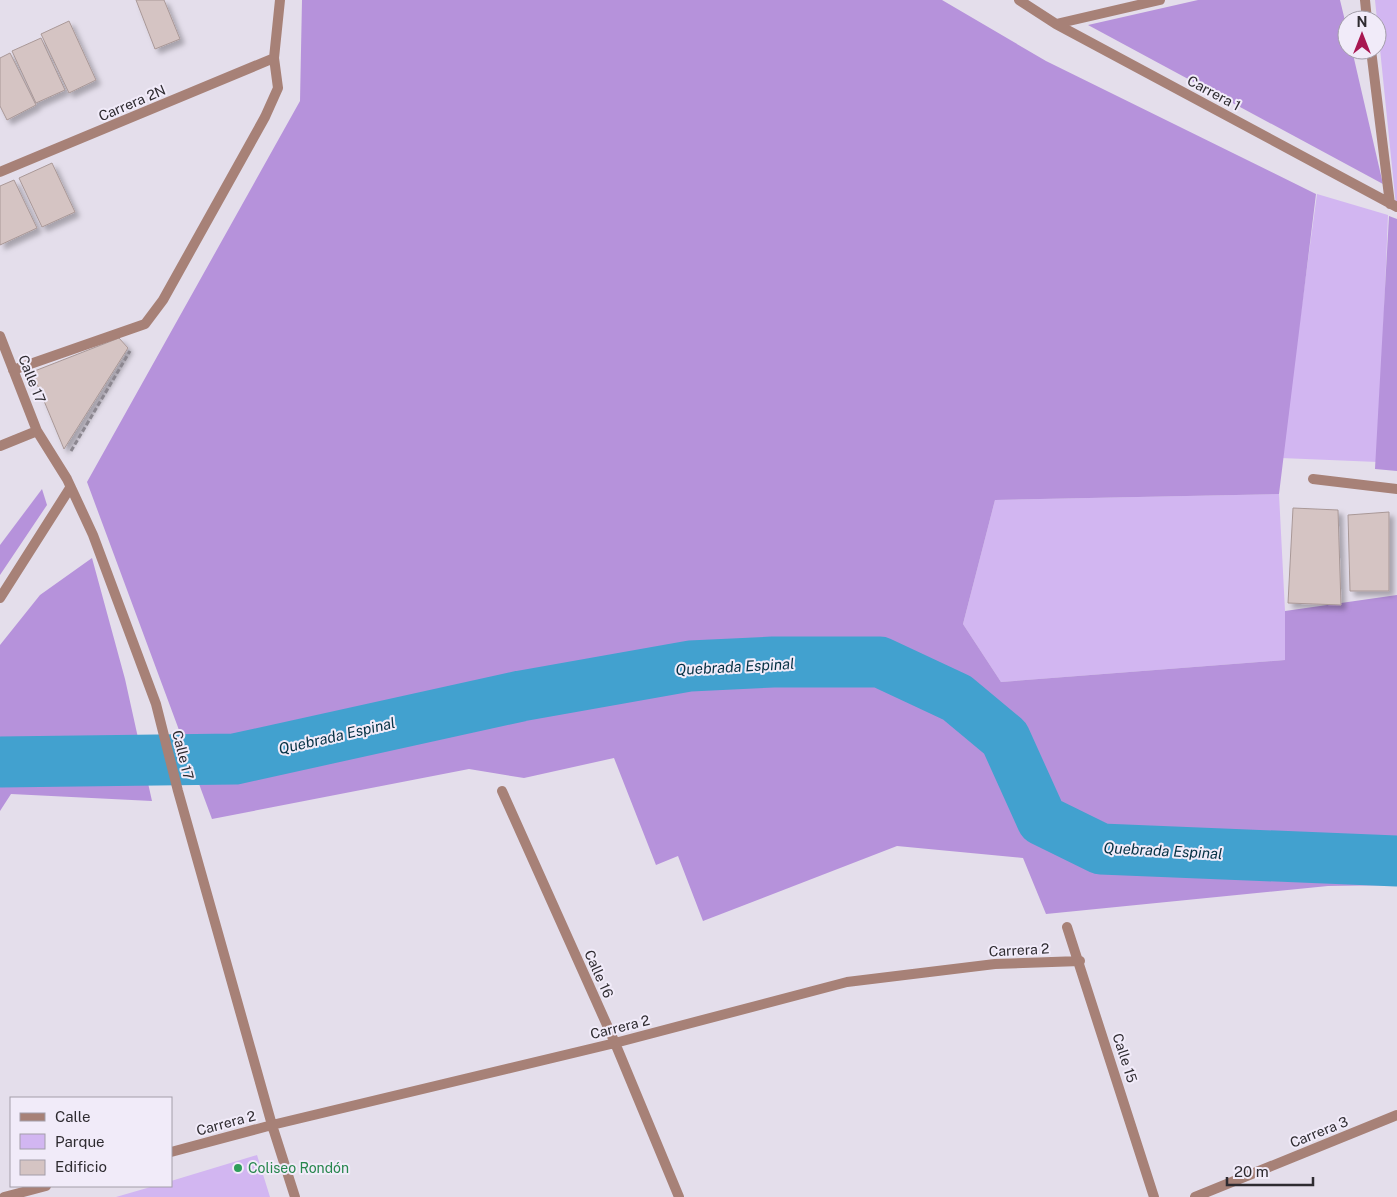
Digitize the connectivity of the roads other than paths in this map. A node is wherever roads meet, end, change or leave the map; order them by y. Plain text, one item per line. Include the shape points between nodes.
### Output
1 (280, 0) edge
2 (1019, 0) edge
3 (1160, 0) edge
4 (1056, 24) junction
5 (274, 58) junction
6 (1372, 60) edge
7 (0, 172) edge
8 (1394, 206) edge
9 (0, 336) edge
10 (14, 370) junction
11 (37, 431) junction
12 (0, 446) edge
13 (1313, 480) dead end
14 (70, 488) junction
15 (1397, 489) edge
16 (0, 598) edge
17 (502, 791) dead end
18 (1067, 928) dead end
19 (1080, 961) junction
20 (615, 1043) junction
21 (1397, 1115) edge
22 (272, 1125) junction
23 (172, 1152) edge
24 (42, 1187) edge
25 (4, 1197) edge
26 (295, 1197) edge
27 (680, 1197) edge
28 (1154, 1197) edge
29 (1195, 1197) edge

1 - 5 street
2 - 4 street, Carrera 1
3 - 4 street
4 - 8 street, Carrera 1
5 - 7 street, Carrera 2N
5 - 10 street via 278,88 265,117 163,300 145,324
6 - 8 street
9 - 10 street, Calle 17
10 - 11 street, Calle 17
11 - 12 street
11 - 14 street, Calle 17
13 - 15 street
14 - 16 street
14 - 22 street, Calle 17 via 94,535 156,704
17 - 20 street, Calle 16
18 - 19 street, Calle 15
19 - 20 street, Carrera 2 via 995,964 848,982
19 - 28 street, Calle 15
20 - 22 street, Carrera 2
20 - 27 street, Calle 16
21 - 29 street, Carrera 3
22 - 23 street, Carrera 2
22 - 26 street, Calle 17
24 - 25 street

